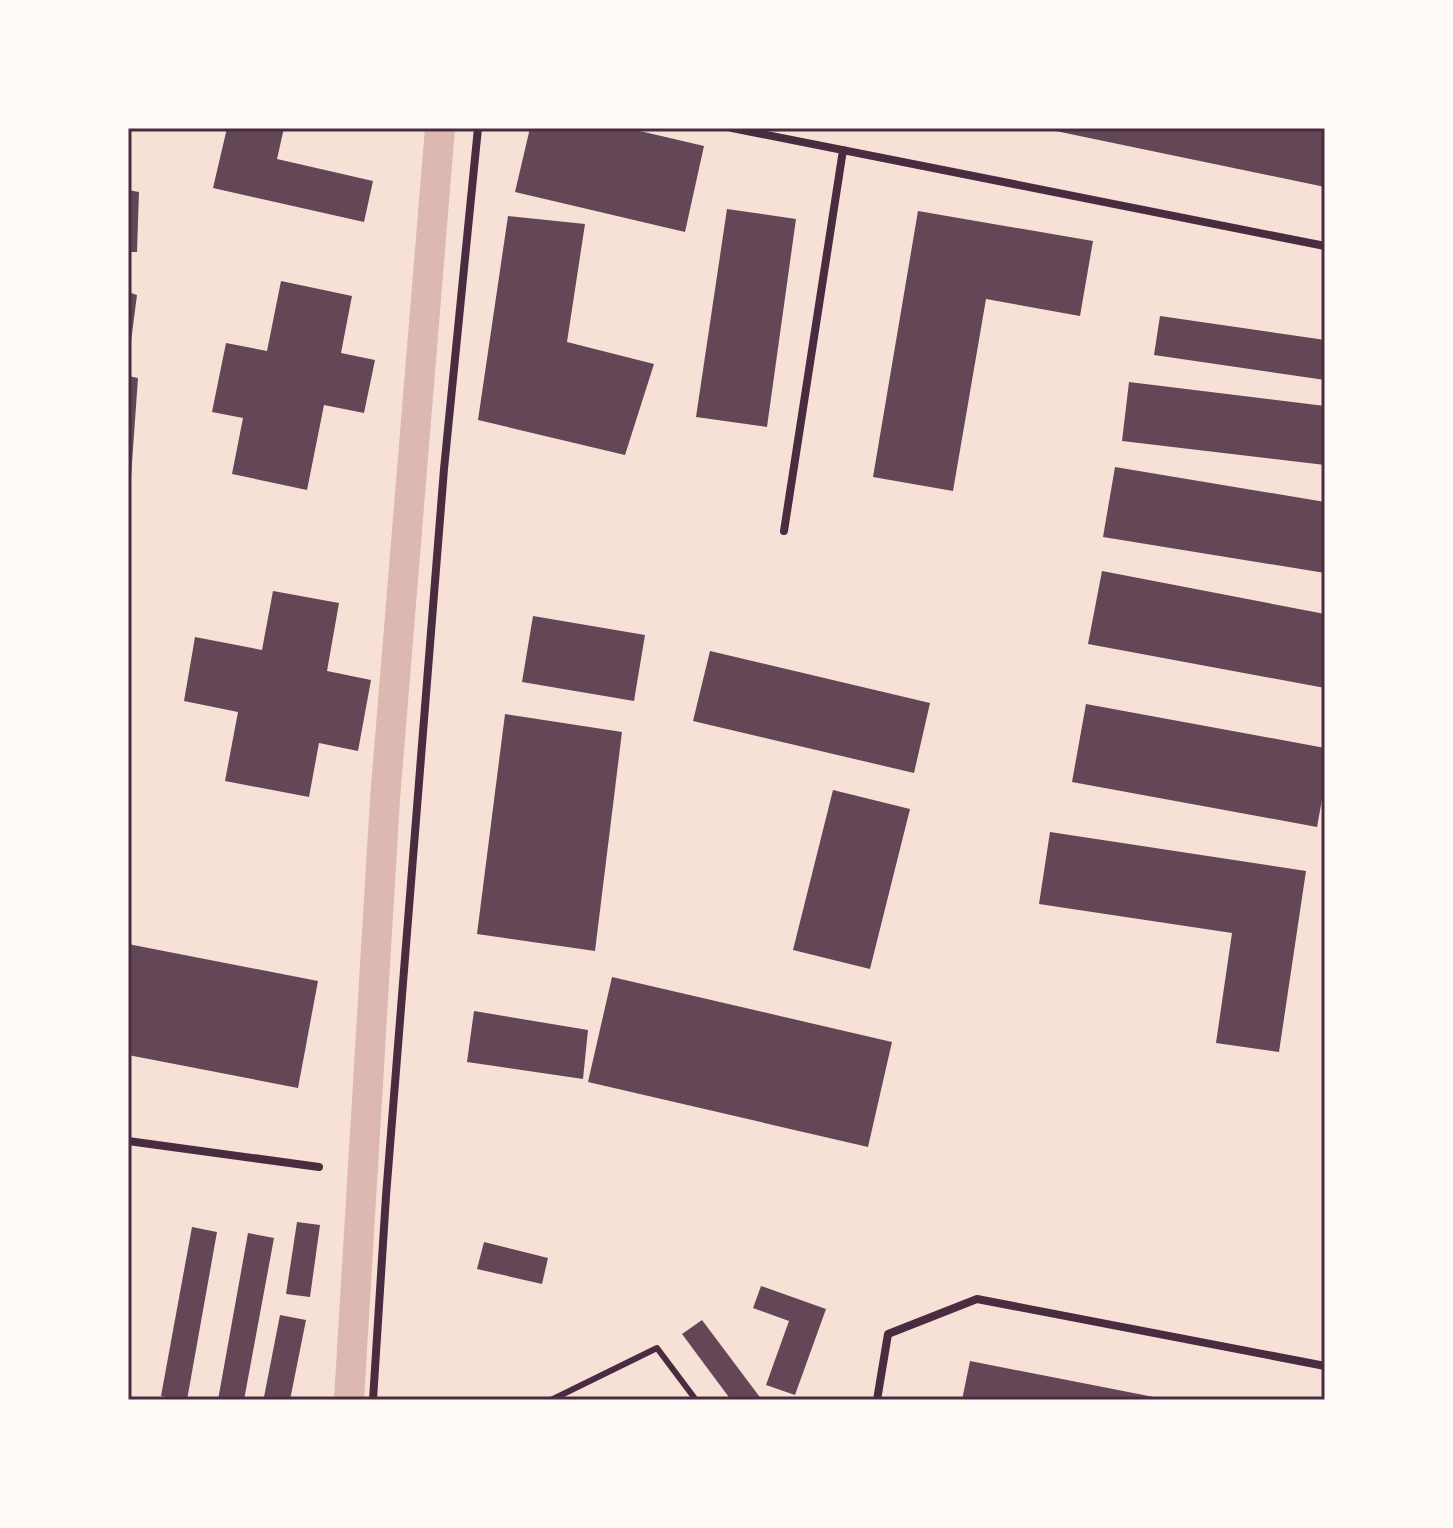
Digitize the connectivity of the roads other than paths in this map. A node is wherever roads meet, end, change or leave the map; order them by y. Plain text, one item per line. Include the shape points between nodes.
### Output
1 (478, 128) edge
2 (732, 128) edge
3 (843, 150) junction
4 (1325, 246) edge
5 (784, 531) dead end
6 (128, 1141) edge
7 (319, 1167) dead end
8 (1325, 1366) edge
9 (373, 1400) edge
10 (551, 1400) edge
11 (696, 1400) edge
12 (877, 1400) edge

1 - 9 street via 444,469
2 - 3 street
3 - 4 street
3 - 5 street
6 - 7 street
8 - 12 street via 977,1299 888,1334
10 - 11 lane via 657,1348

